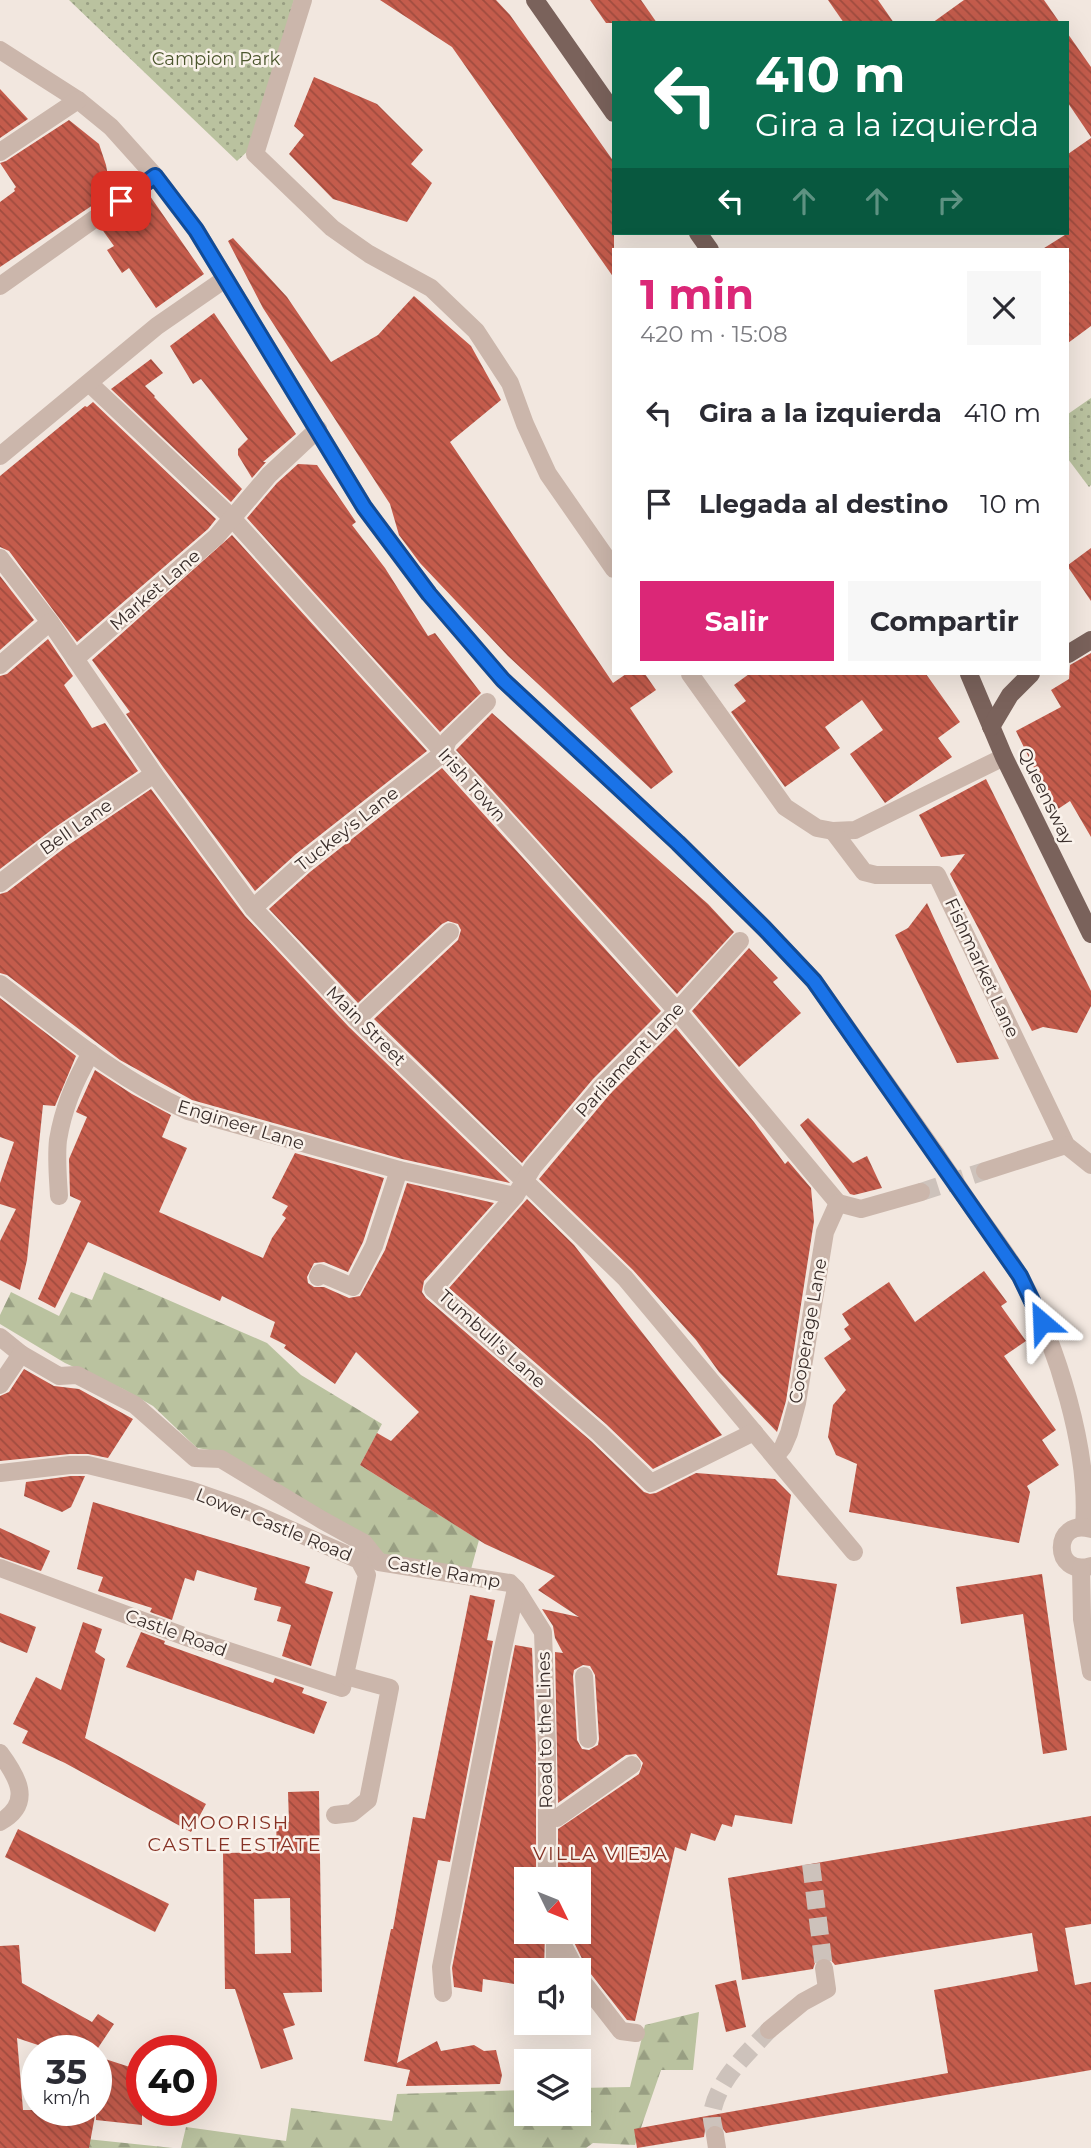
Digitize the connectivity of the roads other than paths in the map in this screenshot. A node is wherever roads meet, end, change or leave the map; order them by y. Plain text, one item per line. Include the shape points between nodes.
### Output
1 (303, 0) edge
2 (535, 0) edge
3 (0, 50) edge
4 (78, 100) junction
5 (612, 110) edge
6 (0, 152) edge
7 (155, 176) junction
8 (225, 279) junction
9 (0, 286) edge
10 (89, 383) junction
11 (318, 429) junction
12 (0, 456) edge
13 (231, 517) junction
14 (0, 558) edge
15 (612, 566) edge
16 (50, 622) junction
17 (1091, 640) edge
18 (1069, 653) edge
19 (75, 659) junction
20 (0, 665) edge
21 (691, 675) edge
22 (969, 675) edge
23 (1030, 675) edge
24 (487, 702) dead end
25 (991, 727) junction
26 (443, 753) junction
27 (1004, 757) junction
28 (154, 775) junction
29 (833, 831) junction
30 (0, 883) edge
31 (253, 908) junction
32 (450, 932) dead end
33 (1091, 934) edge
34 (740, 941) dead end
35 (0, 984) edge
36 (677, 1011) junction
37 (357, 1019) junction
38 (91, 1053) junction
39 (1066, 1145) junction
40 (1091, 1166) edge
41 (399, 1170) junction
42 (985, 1171) tunnel mouth
43 (519, 1189) junction
44 (921, 1192) tunnel mouth
45 (59, 1196) dead end
46 (838, 1203) junction
47 (318, 1277) dead end
48 (0, 1337) edge
49 (22, 1354) junction
50 (0, 1385) edge
51 (754, 1432) junction
52 (775, 1457) junction
53 (0, 1473) edge
54 (1087, 1476) edge
55 (1088, 1528) edge
56 (853, 1552) dead end
57 (1086, 1567) edge
58 (0, 1568) edge
59 (516, 1589) junction
60 (1091, 1672) edge
61 (346, 1676) junction
62 (584, 1676) dead end
63 (588, 1739) dead end
64 (0, 1753) edge
65 (632, 1765) dead end
66 (335, 1815) dead end
67 (557, 1818) dead end
68 (0, 1822) edge
69 (547, 1867) edge
70 (824, 1968) tunnel mouth
71 (591, 1992) edge
72 (443, 1993) dead end
73 (769, 2030) tunnel mouth
74 (636, 2033) dead end

1 - 15 street via 255,155 332,228 431,288 476,331 510,383 548,474
2 - 5 main road
3 - 4 street
4 - 6 street
4 - 7 street via 111,127
7 - 8 street via 196,230
7 - 9 street
8 - 10 street via 157,326
8 - 11 street
10 - 12 street
10 - 13 street, Irish Town
11 - 13 street, Market Lane
11 - 54 street, bridge via 364,507 429,594 503,680 687,852 814,981 1020,1276 1062,1373
13 - 19 street, Market Lane via 216,537
13 - 26 street, Irish Town
14 - 16 street, Main Street
16 - 19 street, Main Street
16 - 20 street
17 - 18 main road
19 - 28 street, Main Street
21 - 29 street via 785,807 817,828
22 - 25 main road, Queensway
23 - 25 main road via 1010,695
24 - 26 street, Tuckey's Lane via 448,740
25 - 27 main road, Queensway
26 - 31 street, Tuckey's Lane
26 - 36 street, Irish Town
27 - 29 street via 877,821 855,830
27 - 33 main road, Queensway
28 - 30 street, Bell Lane
28 - 31 street, Main Street
29 - 39 street, Fishmarket Lane via 864,872 937,875
31 - 37 street, Main Street
32 - 37 street
34 - 36 street, Parliament Lane
35 - 38 street, Engineer Lane
36 - 43 street, Parliament Lane via 602,1086
36 - 46 street, Irish Town
37 - 43 street, Main Street
38 - 41 street, Engineer Lane via 188,1111
38 - 45 street via 75,1081 63,1118 58,1142
39 - 40 street, Fishmarket Lane
39 - 42 street
41 - 43 street, Engineer Lane
41 - 47 street via 374,1246 353,1287 320,1273
43 - 51 street, Main Street via 625,1278
43 - 51 street, Tumbull's Lane via 433,1289 651,1483
44 - 46 street via 861,1209
46 - 52 street, Cooperage Lane via 825,1232 797,1403 789,1433
48 - 49 street, Castle Ramp
49 - 50 street
49 - 59 street, Castle Ramp via 58,1376 77,1375 135,1405 195,1458 221,1459 364,1543 379,1562 510,1583
51 - 52 street, Main Street
52 - 56 street, Main Street
53 - 61 street, Lower Castle Road via 88,1465 239,1507 359,1560 367,1575
54 - 55 street
55 - 57 street via 1067,1533 1062,1544 1068,1563
57 - 60 street via 1082,1619
58 - 61 street, Castle Road via 342,1688
59 - 69 street, Road to the Lines via 543,1632
59 - 72 street, Castle Ramp via 441,1967
61 - 66 street via 390,1688 368,1800 352,1813
62 - 63 street
64 - 68 street via 20,1787 19,1804
65 - 67 street
70 - 73 street via 827,1989
71 - 74 street via 621,2031

